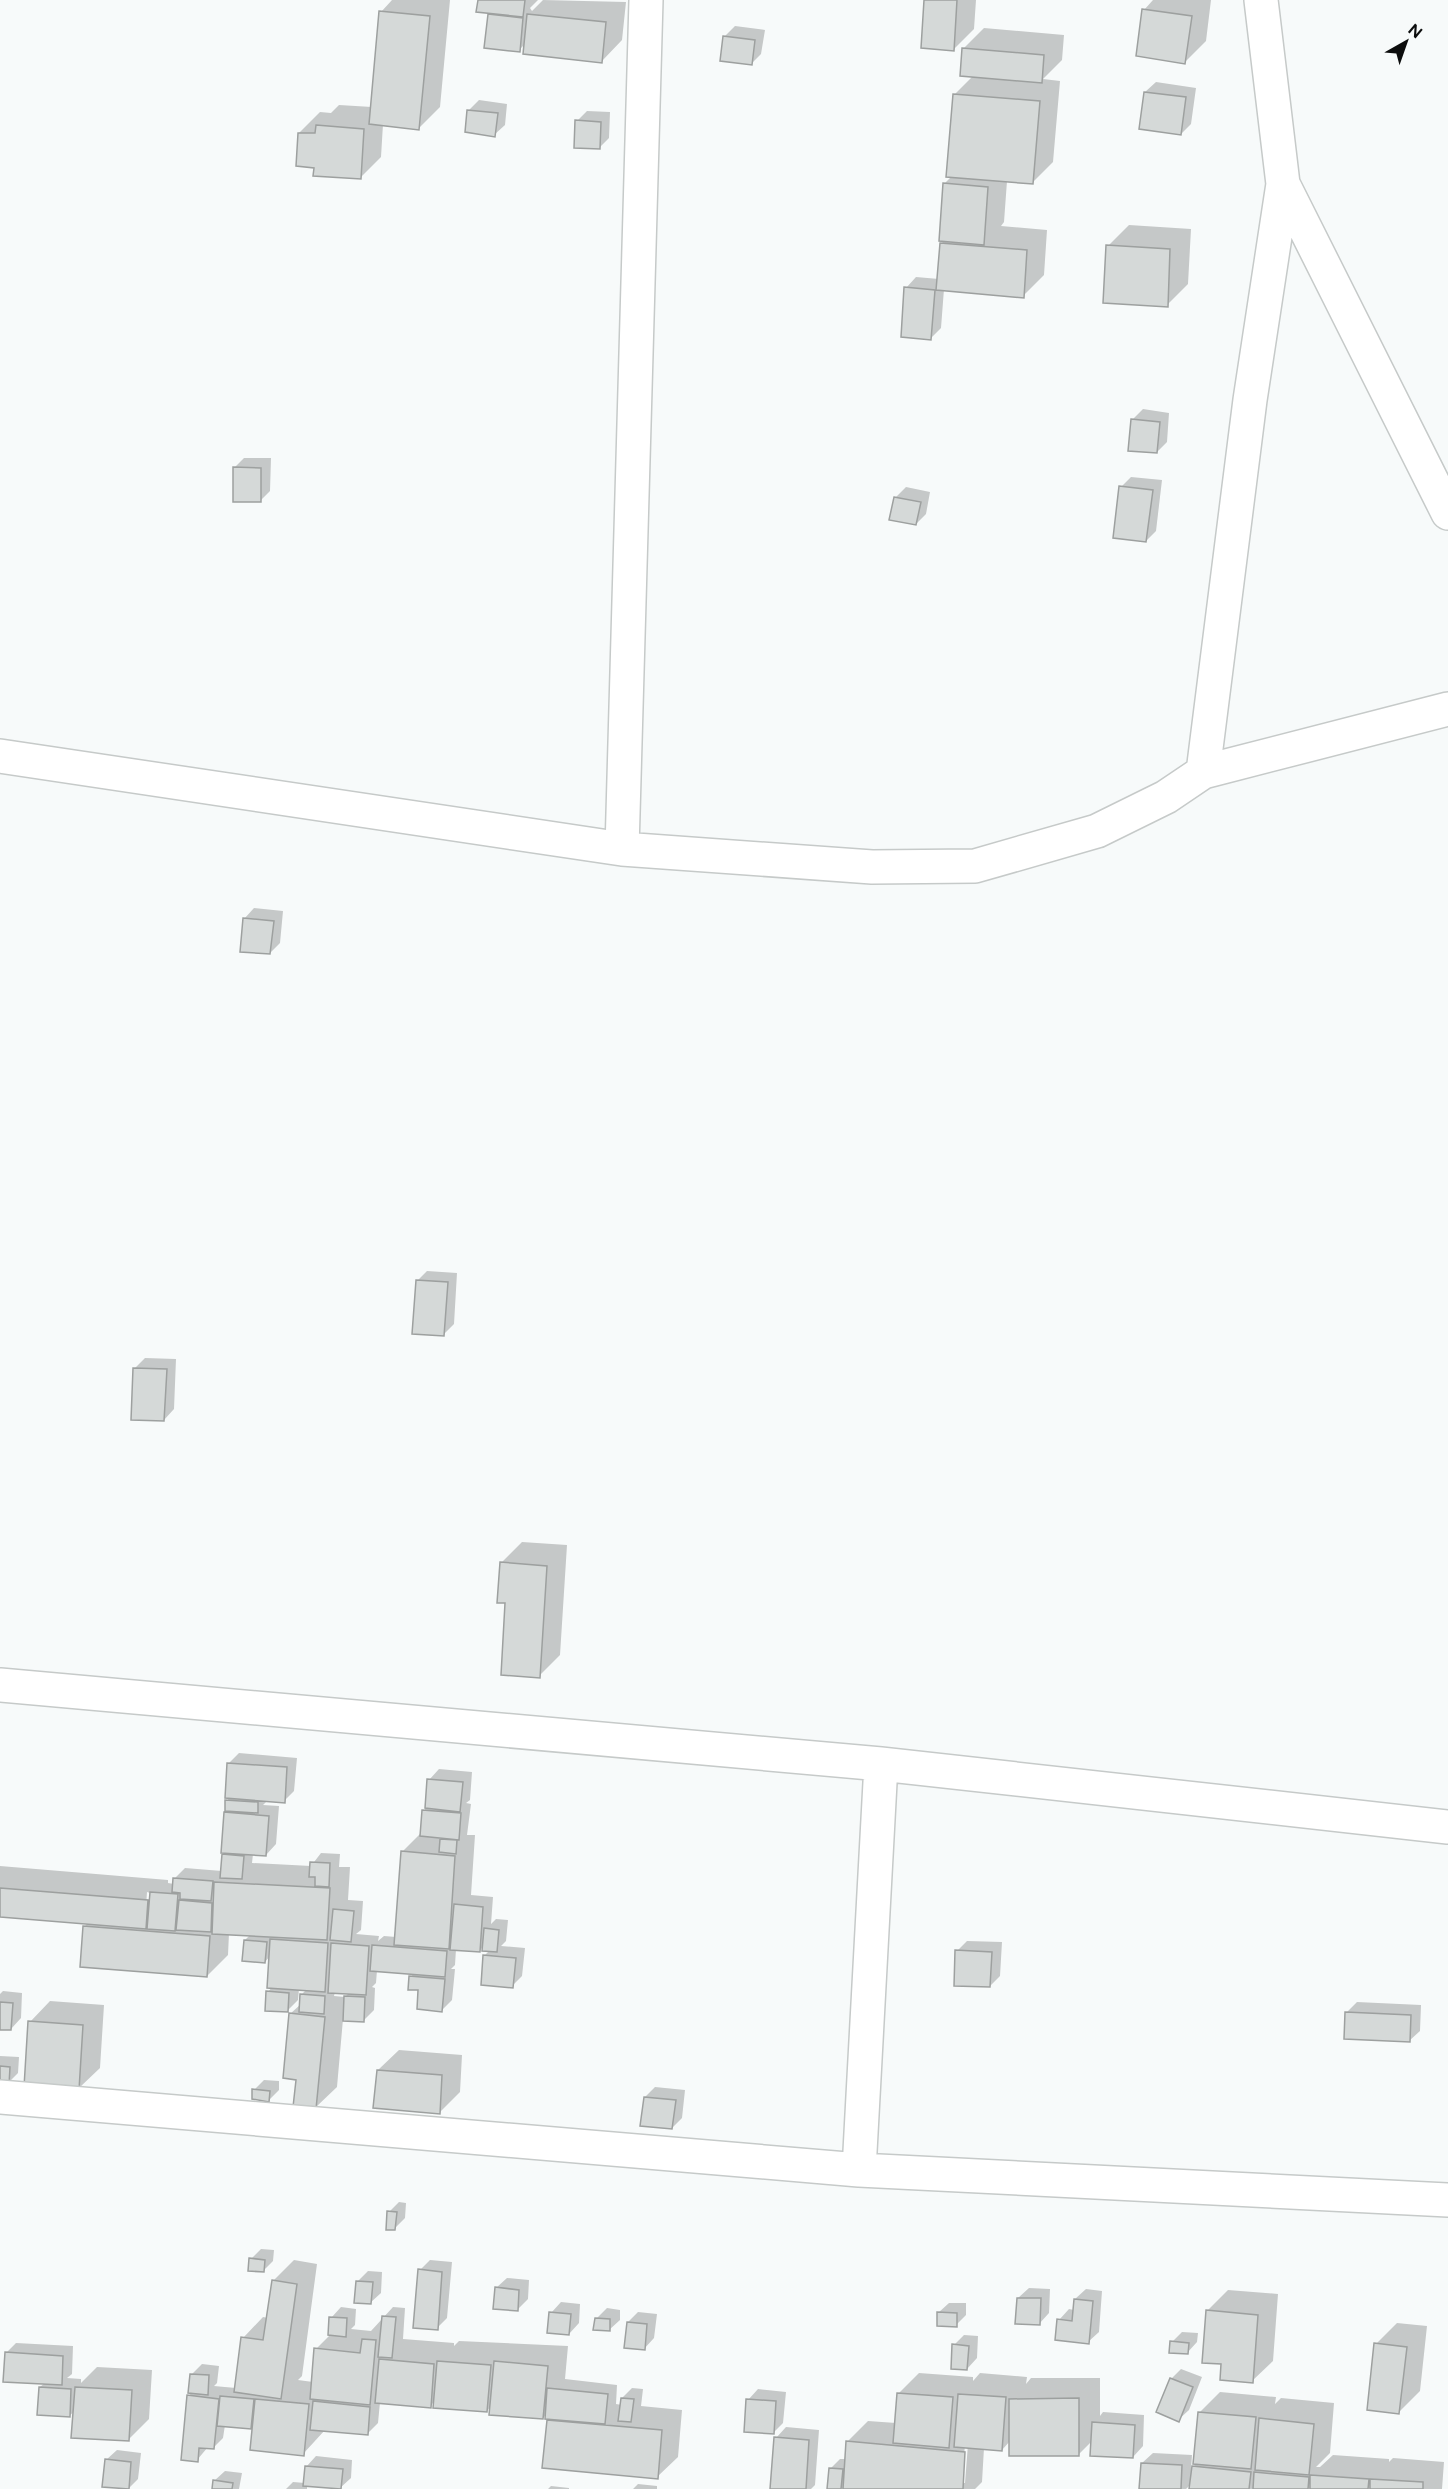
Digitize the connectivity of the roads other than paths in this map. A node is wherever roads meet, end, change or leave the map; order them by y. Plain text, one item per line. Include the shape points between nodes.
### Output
1 (646, 0) edge
2 (1262, 0) edge
3 (1283, 184) junction
4 (1448, 513) edge
5 (1448, 709) edge
6 (0, 756) edge
7 (1203, 772) junction
8 (622, 849) junction
9 (0, 1685) edge
10 (881, 1764) junction
11 (1448, 1827) edge
12 (0, 2097) edge
13 (860, 2170) junction
14 (1448, 2200) edge

1 - 8 street
2 - 3 street
3 - 4 street
3 - 7 street via 1250,400
5 - 7 street
6 - 8 street
7 - 8 street via 1166,797 1097,831 975,866 872,867
9 - 10 street
10 - 11 street
10 - 13 street
12 - 13 street
13 - 14 street

